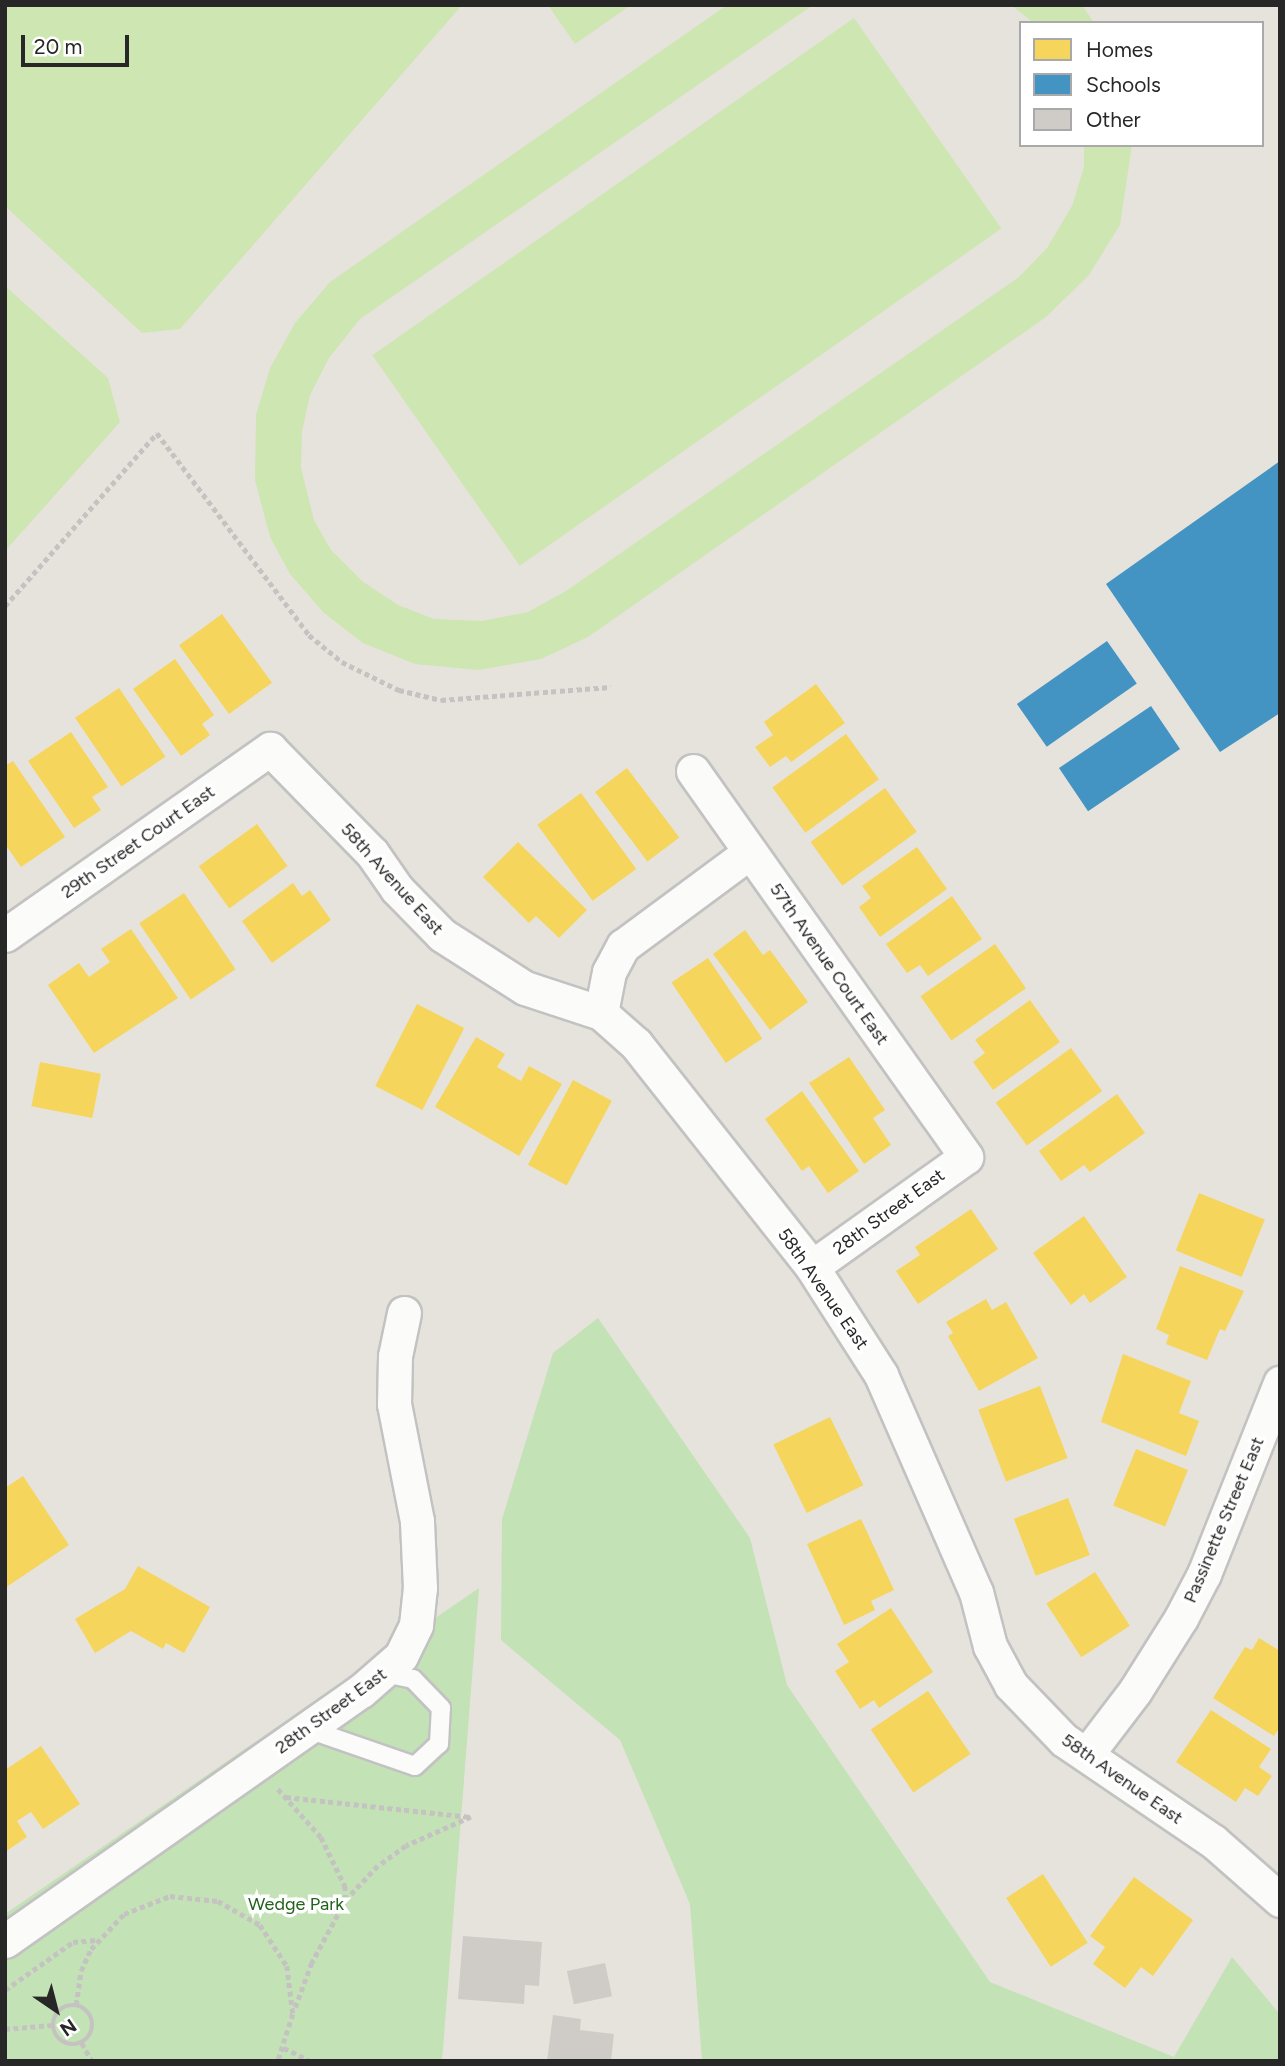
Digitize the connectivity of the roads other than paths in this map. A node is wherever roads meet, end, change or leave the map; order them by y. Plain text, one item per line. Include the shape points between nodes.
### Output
1 (270, 749) joint
2 (693, 771) dead end
3 (750, 852) junction
4 (5, 935) edge
5 (600, 1013) junction
6 (966, 1157) joint
7 (812, 1267) junction
8 (404, 1313) dead end
9 (1280, 1383) edge
10 (385, 1673) junction
11 (308, 1729) junction
12 (1087, 1754) junction
13 (1280, 1900) edge
14 (5, 1941) edge

1 - 4 street, 29th Street Court East
1 - 5 street, 58th Avenue East via 372,853 397,889 442,935 499,975 559,1002
2 - 3 street, 57th Avenue Court East
3 - 5 street via 623,946 609,972
3 - 6 street, 57th Avenue Court East
5 - 7 street, 58th Avenue East via 636,1044
6 - 7 street, 28th Street East
7 - 12 street, 58th Avenue East via 881,1375 976,1592 982,1625 1000,1667 1028,1707
8 - 10 street, 28th Street East via 395,1356 394,1404 417,1521 420,1588 410,1643
9 - 12 street, Passinette Street East via 1187,1607 1135,1691
10 - 11 street, 28th Street East
10 - 11 lane via 413,1679 441,1707 439,1744 415,1766
11 - 14 street, 28th Street East
12 - 13 street, 58th Avenue East via 1214,1842

